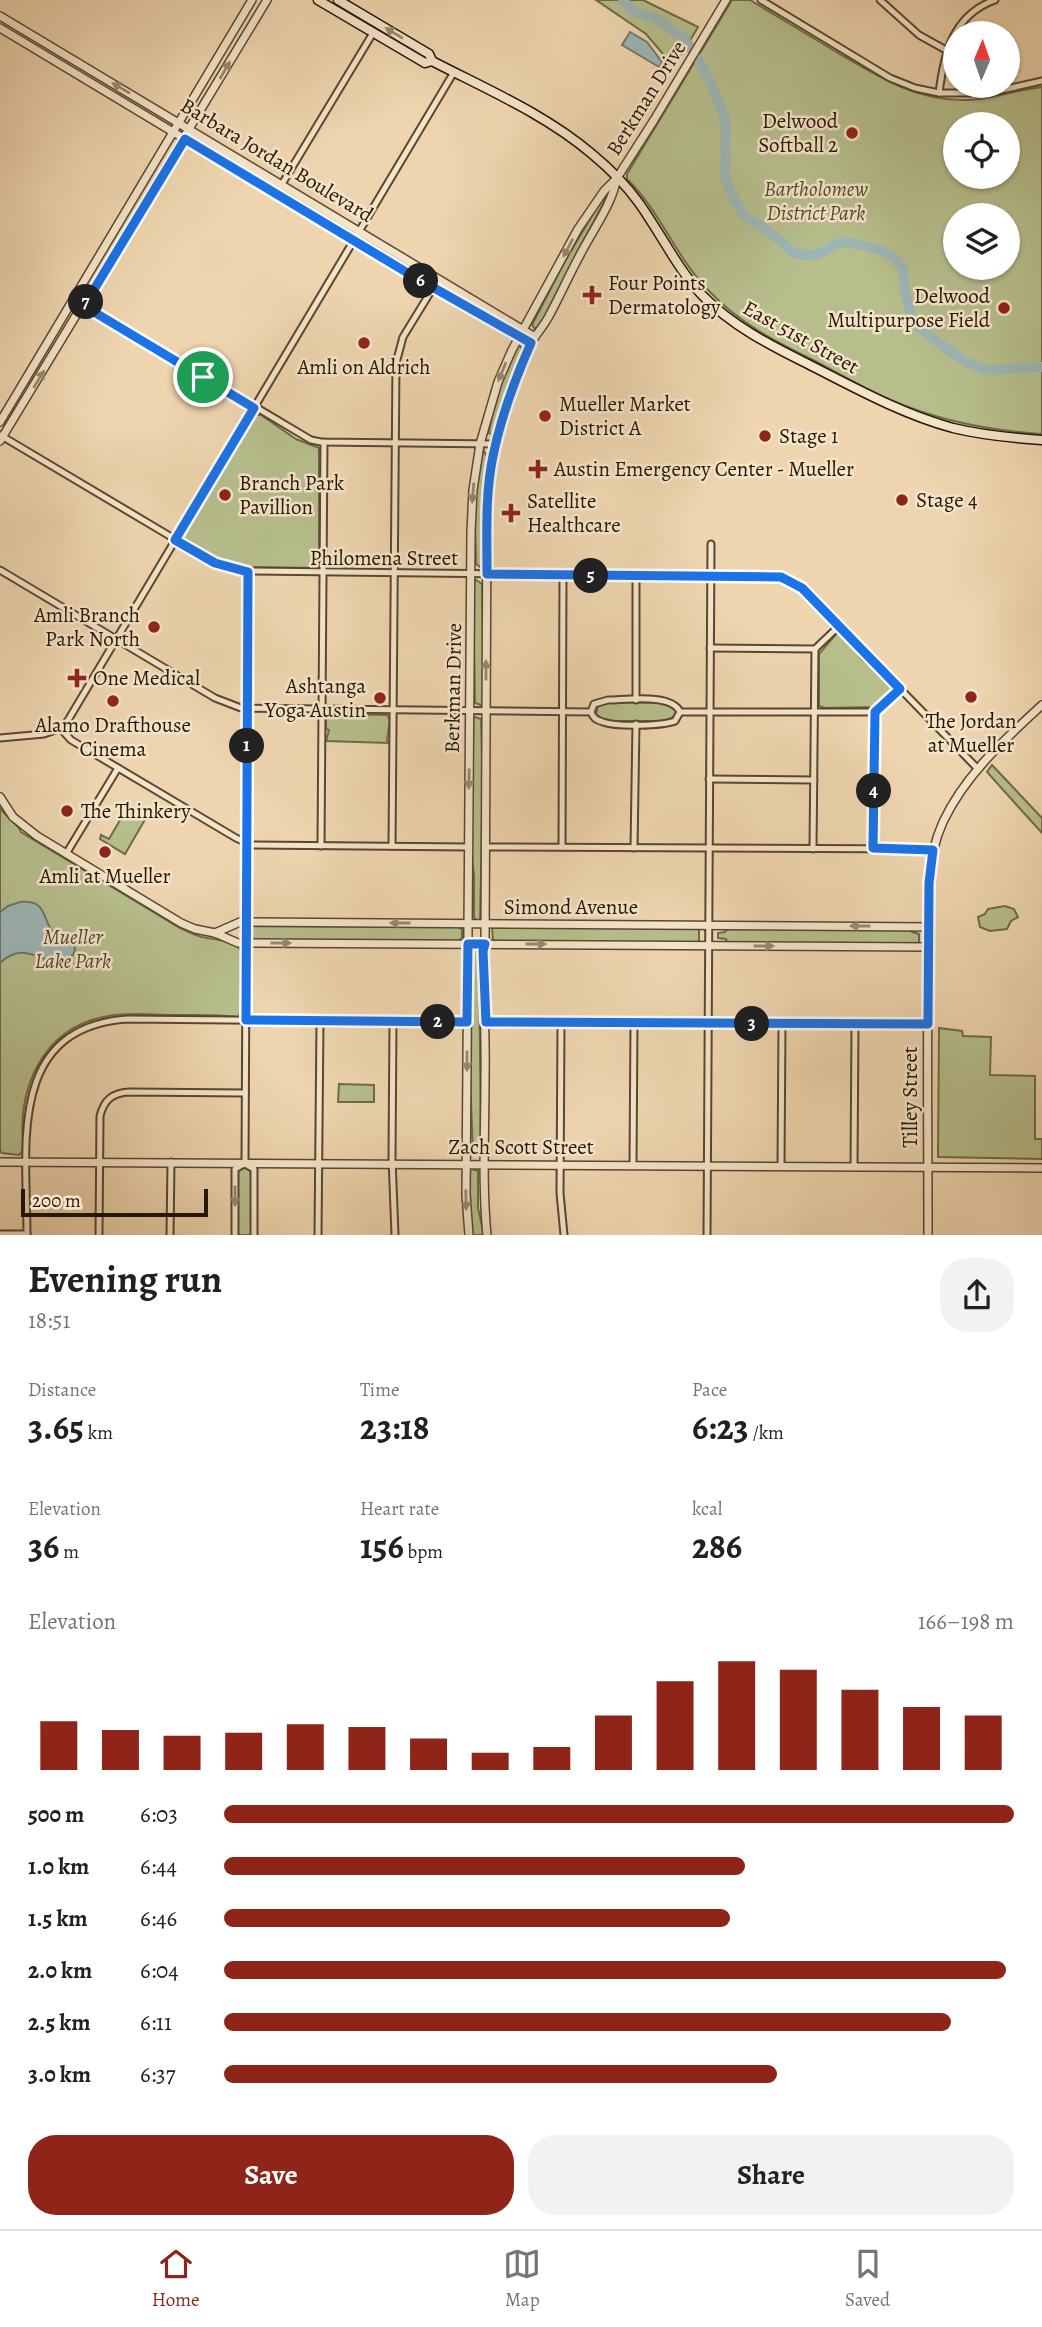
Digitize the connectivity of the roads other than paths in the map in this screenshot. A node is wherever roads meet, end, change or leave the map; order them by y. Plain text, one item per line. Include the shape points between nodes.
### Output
1 (252, 0) edge
2 (267, 0) edge
3 (318, 0) edge
4 (338, 0) edge
5 (726, 0) edge
6 (761, 0) edge
7 (880, 0) edge
8 (995, 0) edge
9 (0, 16) edge
10 (965, 21) edge
11 (0, 28) edge
12 (373, 33) junction
13 (943, 48) edge
14 (432, 61) junction
15 (943, 68) edge
16 (454, 72) junction
17 (1042, 81) edge
18 (939, 93) junction
19 (180, 123) junction
20 (190, 129) junction
21 (174, 132) junction
22 (185, 139) junction
23 (617, 178) junction
24 (282, 184) junction
25 (276, 194) junction
26 (361, 231) junction
27 (354, 241) junction
28 (433, 288) junction
29 (74, 299) junction
30 (84, 306) junction
31 (523, 328) junction
32 (519, 337) junction
33 (533, 340) junction
34 (254, 408) junction
35 (0, 422) edge
36 (1, 438) edge
37 (1042, 440) edge
38 (324, 442) junction
39 (395, 444) junction
40 (481, 444) junction
41 (496, 444) junction
42 (175, 540) junction
43 (711, 544) dead end
44 (0, 570) edge
45 (248, 572) junction
46 (323, 573) junction
47 (394, 573) junction
48 (471, 574) junction
49 (487, 574) junction
50 (563, 575) junction
51 (636, 576) junction
52 (711, 576) junction
53 (839, 626) junction
54 (116, 639) junction
55 (710, 648) junction
56 (815, 649) junction
57 (900, 689) junction
58 (636, 700) junction
59 (1042, 705) edge
60 (247, 709) junction
61 (322, 709) junction
62 (393, 710) junction
63 (470, 711) junction
64 (486, 711) junction
65 (563, 711) junction
66 (814, 711) junction
67 (591, 712) junction
68 (680, 712) junction
69 (710, 712) junction
70 (875, 712) junction
71 (636, 724) junction
72 (61, 729) junction
73 (0, 738) edge
74 (118, 768) junction
75 (977, 768) junction
76 (709, 779) junction
77 (814, 780) junction
78 (0, 797) edge
79 (247, 843) junction
80 (321, 846) junction
81 (392, 846) junction
82 (468, 847) junction
83 (485, 847) junction
84 (562, 847) junction
85 (635, 848) junction
86 (709, 848) junction
87 (873, 848) junction
88 (813, 849) junction
89 (933, 850) junction
90 (66, 854) junction
91 (246, 922) junction
92 (468, 924) junction
93 (485, 924) junction
94 (709, 926) junction
95 (928, 927) junction
96 (215, 933) junction
97 (246, 943) junction
98 (468, 944) junction
99 (485, 944) junction
100 (708, 945) junction
101 (928, 947) junction
102 (246, 1020) junction
103 (320, 1021) junction
104 (393, 1021) junction
105 (467, 1022) junction
106 (486, 1022) junction
107 (561, 1023) junction
108 (634, 1023) junction
109 (708, 1023) junction
110 (782, 1024) junction
111 (855, 1024) junction
112 (928, 1024) junction
113 (245, 1093) junction
114 (27, 1161) junction
115 (0, 1162) edge
116 (99, 1162) junction
117 (171, 1162) junction
118 (245, 1163) junction
119 (319, 1163) junction
120 (393, 1164) junction
121 (466, 1164) junction
122 (484, 1165) junction
123 (560, 1165) junction
124 (633, 1165) junction
125 (707, 1166) junction
126 (781, 1166) junction
127 (854, 1167) junction
128 (928, 1167) junction
129 (1042, 1168) edge
130 (0, 1234) edge
131 (27, 1234) edge
132 (99, 1235) edge
133 (170, 1235) edge
134 (235, 1235) edge
135 (254, 1235) edge
136 (318, 1235) edge
137 (395, 1235) edge
138 (469, 1235) edge
139 (487, 1235) edge
140 (564, 1235) edge
141 (707, 1235) edge
142 (928, 1235) edge

1 - 19 street
20 -> 2 street
3 - 12 main road, East 51st Street
14 -> 4 main road via 429,54
5 - 23 street, Berkman Drive
6 - 18 street via 890,78
7 - 13 street via 919,35
8 - 10 street
19 -> 9 street, Barbara Jordan Boulevard
11 - 21 street, Barbara Jordan Boulevard
12 - 14 main road, East 51st Street via 425,63
12 - 24 street
14 - 16 main road, East 51st Street
15 - 18 street
16 - 23 main road, East 51st Street via 566,135
16 - 26 street
17 - 18 street via 988,93
19 - 20 street, Barbara Jordan Boulevard
19 - 21 street
20 - 22 street
20 - 24 street, Barbara Jordan Boulevard
21 - 22 street, Barbara Jordan Boulevard
21 - 29 street
22 - 25 street, Barbara Jordan Boulevard
22 - 30 street
23 -> 31 street, Berkman Drive via 578,229
23 - 33 street, Berkman Drive via 613,197
23 - 37 main road, East 51st Street via 704,296 760,339 919,416 980,433
24 - 25 street
24 - 26 street, Barbara Jordan Boulevard
25 - 27 street, Barbara Jordan Boulevard
26 - 27 street
26 - 31 street, Barbara Jordan Boulevard
27 - 28 street, Barbara Jordan Boulevard
27 - 34 street
28 - 32 street, Barbara Jordan Boulevard
28 - 39 street via 397,354
29 - 30 street
29 - 35 street
30 - 34 street
36 -> 30 street
31 - 32 street, Berkman Drive
31 - 33 street, Barbara Jordan Boulevard
32 - 33 street, Barbara Jordan Boulevard
32 -> 40 street, Berkman Drive via 498,382
33 - 41 street, Berkman Drive
34 - 38 street via 305,437
34 - 42 street
36 - 42 street, Philomena Street
38 - 39 street
38 - 46 street
39 - 40 street
39 - 47 street
40 - 41 street
40 -> 48 street, Berkman Drive via 472,490
41 - 49 street, Berkman Drive via 488,499
42 - 45 street, Philomena Street via 215,563
42 - 54 street
43 - 52 street
44 - 54 street
45 - 46 street, Philomena Street
45 - 60 street
46 - 47 street, Philomena Street
46 - 61 street
47 - 48 street, Philomena Street
47 - 62 street
48 - 49 street, Philomena Street
48 - 63 street, Berkman Drive
49 - 50 street, Philomena Street
64 -> 49 street, Berkman Drive
50 - 51 street, Philomena Street
50 - 65 street
51 - 52 street, Philomena Street
51 - 58 street
52 - 53 street, Philomena Street via 790,580
52 - 55 street
53 - 56 street
53 - 57 street, Philomena Street
54 - 60 street via 215,698
54 - 72 street
55 - 56 street
55 - 69 street
56 - 66 street
57 - 70 street
57 - 75 street, Philomena Street
58 - 67 street via 600,701
58 - 68 street via 667,701
59 - 75 street, Tilley Street
60 - 61 street
60 - 79 street
61 - 62 street
61 - 80 street
62 - 63 street
62 - 81 street
63 - 64 street
63 -> 82 street, Berkman Drive
64 - 65 street
64 - 83 street, Berkman Drive
65 - 67 street
65 - 84 street
66 - 69 street
66 - 70 street
66 - 77 street
67 - 71 street via 604,723
68 - 69 street
68 - 71 street via 670,723
69 - 76 street
70 - 87 street
71 - 85 street
72 - 73 street
72 - 74 street
74 - 79 street
74 - 90 street
75 - 89 street, Tilley Street via 949,810
76 - 77 street
76 - 86 street
77 - 88 street
78 - 90 street, Simond Avenue via 21,825
79 - 80 street
79 - 91 street
80 - 81 street
81 - 82 street
82 - 92 street, Berkman Drive
83 - 84 street
83 - 93 street, Berkman Drive
84 - 85 street
85 - 86 street
86 - 88 street
86 - 94 street
87 - 88 street
87 - 89 street
89 - 95 street, Tilley Street
90 - 96 street, Simond Avenue via 181,923
92 -> 91 street, Simond Avenue
91 - 96 street, Simond Avenue
91 - 97 street
92 - 93 street, Simond Avenue
92 - 98 street, Berkman Drive
93 - 94 street, Simond Avenue
93 - 99 street, Berkman Drive
95 -> 94 street, Simond Avenue
94 - 100 street
95 - 101 street, Tilley Street
96 - 97 street, Simond Avenue
97 -> 98 street, Simond Avenue
97 - 102 street
98 - 99 street, Simond Avenue
98 - 105 street, Berkman Drive
99 -> 100 street, Simond Avenue
99 - 106 street, Berkman Drive
100 -> 101 street, Simond Avenue
100 - 109 street
101 - 112 street, Tilley Street
102 - 103 street
102 - 113 street
102 - 114 street via 115,1020 75,1034 50,1056 33,1085
103 - 104 street
103 - 119 street
104 - 105 street
104 - 120 street
105 -> 121 street, Berkman Drive
106 - 107 street
106 - 122 street, Berkman Drive
107 - 108 street
107 - 123 street
108 - 109 street
108 - 124 street
109 - 110 street
109 - 125 street
110 - 111 street
110 - 126 street
111 - 112 street
111 - 127 street
112 - 128 street, Tilley Street
113 - 116 street via 114,1095 100,1116
113 - 118 street
114 - 115 street, Zach Scott Street
114 - 116 street, Zach Scott Street
114 - 131 street
116 - 117 street, Zach Scott Street
116 - 132 street
117 - 118 street, Zach Scott Street
117 - 133 street
118 - 119 street, Zach Scott Street
118 -> 134 street via 235,1169
118 - 135 street via 254,1170
119 - 120 street, Zach Scott Street
119 - 136 street
120 - 121 street, Zach Scott Street
120 - 137 street
121 - 122 street, Zach Scott Street
121 -> 138 street, Berkman Drive
122 - 123 street, Zach Scott Street
122 - 139 street, Berkman Drive
123 - 124 street, Zach Scott Street
123 - 140 street
124 - 125 street, Zach Scott Street
125 - 126 street, Zach Scott Street
125 - 141 street
126 - 127 street, Zach Scott Street
127 - 128 street, Zach Scott Street
128 - 129 street, Zach Scott Street
128 - 142 street, Tilley Street
130 - 131 street

